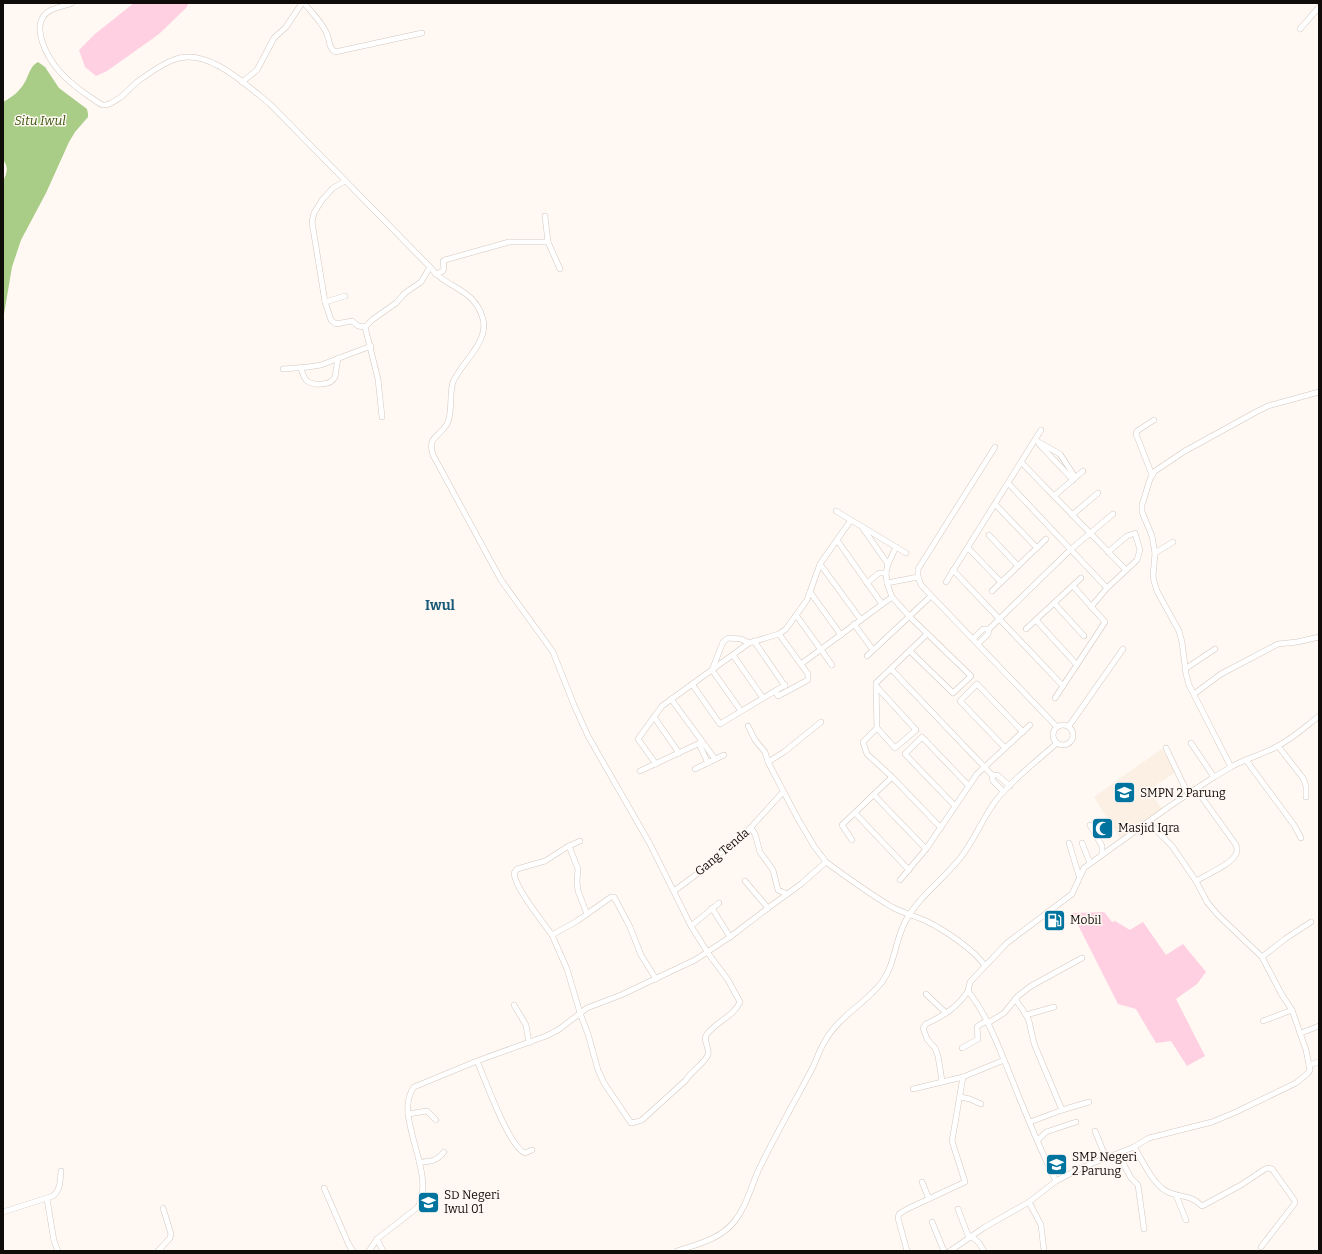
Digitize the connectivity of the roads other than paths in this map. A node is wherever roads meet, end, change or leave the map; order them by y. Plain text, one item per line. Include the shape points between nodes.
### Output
1 (72, 3) edge
2 (303, 3) edge
3 (1319, 7) edge
4 (1300, 29) dead end
5 (422, 33) dead end
6 (242, 82) junction
7 (345, 181) junction
8 (545, 216) dead end
9 (548, 242) junction
10 (430, 267) junction
11 (560, 269) dead end
12 (435, 274) junction
13 (345, 296) dead end
14 (325, 302) junction
15 (366, 327) junction
16 (371, 346) junction
17 (338, 358) junction
18 (301, 368) junction
19 (283, 369) dead end
20 (1319, 392) edge
21 (382, 418) dead end
22 (1154, 420) dead end
23 (1041, 430) dead end
24 (1035, 440) junction
25 (995, 447) dead end
26 (1021, 462) junction
27 (1083, 471) dead end
28 (1152, 475) junction
29 (1074, 479) junction
30 (1008, 483) junction
31 (1098, 492) dead end
32 (1054, 496) junction
33 (995, 504) junction
34 (836, 511) dead end
35 (1113, 514) dead end
36 (1072, 515) junction
37 (851, 520) junction
38 (861, 526) junction
39 (1090, 533) junction
40 (989, 535) dead end
41 (1046, 539) dead end
42 (837, 540) junction
43 (1173, 542) dead end
44 (896, 547) junction
45 (968, 548) junction
46 (1037, 548) junction
47 (1070, 550) junction
48 (1108, 552) junction
49 (906, 553) dead end
50 (1155, 553) junction
51 (820, 564) junction
52 (888, 564) junction
53 (1018, 566) junction
54 (953, 570) junction
55 (1126, 570) junction
56 (886, 573) junction
57 (918, 577) junction
58 (1082, 578) dead end
59 (946, 582) dead end
60 (1001, 582) junction
61 (867, 583) junction
62 (887, 583) junction
63 (1073, 586) junction
64 (1107, 588) junction
65 (992, 591) dead end
66 (810, 592) junction
67 (931, 596) junction
68 (892, 597) junction
69 (1054, 603) junction
70 (882, 604) junction
71 (1091, 607) junction
72 (796, 615) junction
73 (910, 617) junction
74 (999, 619) junction
75 (861, 620) junction
76 (1036, 620) junction
77 (854, 624) junction
78 (989, 629) junction
79 (1026, 629) dead end
80 (779, 634) junction
81 (928, 634) junction
82 (841, 635) junction
83 (1084, 636) dead end
84 (1319, 637) edge
85 (973, 639) junction
86 (751, 642) junction
87 (978, 644) junction
88 (821, 649) junction
89 (1215, 649) dead end
90 (873, 650) junction
91 (1123, 650) dead end
92 (910, 651) junction
93 (733, 655) junction
94 (867, 656) dead end
95 (800, 664) junction
96 (832, 665) dead end
97 (1077, 665) junction
98 (891, 669) junction
99 (1185, 669) junction
100 (712, 670) junction
101 (692, 684) junction
102 (785, 685) junction
103 (876, 686) junction
104 (1063, 686) junction
105 (788, 690) junction
106 (775, 691) junction
107 (1194, 694) junction
108 (763, 698) junction
109 (1055, 698) dead end
110 (671, 699) junction
111 (741, 711) junction
112 (1319, 716) edge
113 (654, 717) junction
114 (821, 722) dead end
115 (1030, 725) dead end
116 (748, 726) dead end
117 (1069, 726) junction
118 (1057, 727) junction
119 (876, 728) junction
120 (1023, 732) junction
121 (701, 743) junction
122 (1057, 743) junction
123 (1190, 743) dead end
124 (1278, 746) junction
125 (1005, 748) junction
126 (1166, 748) dead end
127 (679, 753) junction
128 (724, 755) dead end
129 (715, 759) junction
130 (1246, 760) junction
131 (708, 762) junction
132 (768, 762) junction
133 (656, 764) junction
134 (984, 767) junction
135 (1231, 768) junction
136 (695, 769) dead end
137 (640, 771) dead end
138 (992, 775) junction
139 (892, 777) junction
140 (1214, 777) junction
141 (968, 785) junction
142 (1010, 786) junction
143 (1196, 789) junction
144 (783, 792) junction
145 (1004, 792) junction
146 (1188, 794) junction
147 (874, 795) junction
148 (1306, 797) dead end
149 (955, 806) junction
150 (855, 813) junction
151 (1148, 822) junction
152 (1090, 825) dead end
153 (751, 828) junction
154 (941, 828) junction
155 (1301, 838) dead end
156 (580, 840) dead end
157 (852, 840) dead end
158 (1069, 843) dead end
159 (1082, 843) dead end
160 (569, 846) junction
161 (926, 849) junction
162 (1102, 854) junction
163 (826, 862) junction
164 (1090, 863) junction
165 (909, 870) junction
166 (1080, 877) junction
167 (900, 880) dead end
168 (745, 881) dead end
169 (1196, 881) junction
170 (674, 891) junction
171 (787, 894) junction
172 (719, 903) dead end
173 (712, 908) junction
174 (768, 908) junction
175 (587, 914) junction
176 (910, 915) junction
177 (1311, 922) dead end
178 (691, 926) junction
179 (552, 935) junction
180 (730, 937) junction
181 (708, 953) junction
182 (1262, 957) junction
183 (1082, 958) dead end
184 (985, 966) junction
185 (656, 979) junction
186 (968, 991) junction
187 (926, 994) dead end
188 (1015, 999) junction
189 (514, 1005) dead end
190 (1054, 1008) dead end
191 (1292, 1010) junction
192 (580, 1013) junction
193 (946, 1013) junction
194 (1026, 1015) junction
195 (1263, 1021) dead end
196 (987, 1022) junction
197 (1319, 1026) edge
198 (1301, 1033) junction
199 (529, 1043) junction
200 (962, 1048) dead end
201 (1004, 1060) junction
202 (477, 1061) junction
203 (1319, 1062) edge
204 (1309, 1065) junction
205 (963, 1077) junction
206 (942, 1081) junction
207 (913, 1089) dead end
208 (960, 1097) junction
209 (1090, 1102) dead end
210 (981, 1104) dead end
211 (1062, 1110) junction
212 (408, 1114) junction
213 (436, 1120) dead end
214 (1030, 1122) junction
215 (1076, 1122) dead end
216 (1095, 1131) dead end
217 (1038, 1140) junction
218 (1134, 1148) junction
219 (532, 1150) dead end
220 (444, 1152) dead end
221 (1121, 1153) junction
222 (1106, 1158) junction
223 (419, 1162) junction
224 (61, 1171) dead end
225 (1056, 1181) junction
226 (922, 1182) dead end
227 (324, 1188) dead end
228 (1176, 1195) junction
229 (47, 1199) junction
230 (929, 1199) junction
231 (1029, 1202) junction
232 (162, 1208) dead end
233 (958, 1209) dead end
234 (3, 1212) edge
235 (1186, 1220) dead end
236 (932, 1222) dead end
237 (1144, 1229) dead end
238 (970, 1237) junction
239 (377, 1239) junction
240 (1261, 1247) dead end
241 (58, 1251) edge
242 (158, 1251) edge
243 (353, 1251) edge
244 (369, 1251) edge
245 (383, 1251) edge
246 (677, 1251) edge
247 (907, 1251) edge
248 (944, 1251) edge
249 (950, 1251) edge
250 (984, 1251) edge
251 (1044, 1251) edge

1 - 6 street via 45,15 40,22 42,39 48,55 60,73 102,105 116,101 161,66 181,57 215,64
2 - 5 street via 324,28 335,52
2 - 6 street via 286,27 274,38 254,74
3 - 4 street
6 - 7 street via 270,104
7 - 10 street
7 - 14 street via 333,188 322,200 312,222
8 - 9 street
9 - 11 street
9 - 12 street via 515,241 445,260 443,271
10 - 12 street
10 - 15 street via 421,282
12 - 170 street via 470,297 483,319 483,325 481,337 453,383 448,422 432,441 433,455 504,584 553,652 588,736
13 - 14 street
14 - 15 street via 334,323 352,321 358,326
15 - 16 street
16 - 17 street
16 - 21 street
17 - 18 street via 321,365
17 - 18 street via 333,380 329,383 308,381 303,376
18 - 19 street
20 - 28 street via 1268,406 1185,451
22 - 28 street via 1136,434
23 - 24 street
24 - 26 street
24 - 29 street
24 - 29 street via 1060,454
25 - 57 street via 918,569
26 - 30 street
26 - 32 street
27 - 29 street
28 - 50 street via 1142,508
29 - 32 street
30 - 33 street
30 - 47 street
31 - 36 street
32 - 36 street
33 - 45 street
33 - 46 street
34 - 37 street
35 - 39 street
36 - 39 street
37 - 38 street
37 - 42 street
38 - 44 street
38 - 52 street
39 - 47 street
39 - 48 street
40 - 53 street
41 - 46 street
42 - 51 street
42 - 61 street
43 - 50 street
44 - 49 street
44 - 52 street
45 - 54 street
45 - 60 street
46 - 53 street
47 - 64 street
47 - 74 street
48 - 55 street
48 - 55 street via 1127,536 1135,533 1140,550 1137,560
50 - 99 street via 1154,582 1179,632
51 - 66 street
51 - 75 street
52 - 56 street
53 - 60 street
54 - 59 street
54 - 74 street
55 - 64 street
56 - 61 street via 879,573
56 - 62 street
57 - 62 street
57 - 67 street via 921,585
58 - 63 street
60 - 65 street
61 - 70 street
62 - 68 street
63 - 69 street
63 - 71 street
64 - 71 street
66 - 72 street
66 - 82 street
67 - 73 street
67 - 85 street
68 - 70 street
68 - 73 street
69 - 76 street
69 - 83 street
70 - 75 street
71 - 97 street via 1105,622
72 - 80 street
72 - 88 street
73 - 81 street
73 - 90 street
74 - 78 street
74 - 104 street
75 - 77 street
76 - 79 street
76 - 97 street
77 - 82 street
77 - 90 street
78 - 85 street via 983,629
78 - 87 street via 988,634
80 - 86 street
80 - 95 street
81 - 92 street
81 - 92 street via 971,676 953,693
82 - 88 street
84 - 107 street via 1278,644 1260,652 1221,674
85 - 87 street
86 - 93 street
86 - 100 street via 741,638 728,638 723,642
86 - 102 street
87 - 118 street
88 - 95 street
88 - 96 street
89 - 99 street
90 - 94 street
91 - 117 street
92 - 98 street
93 - 100 street
93 - 108 street
95 - 105 street via 808,674 808,680
97 - 104 street
98 - 103 street
98 - 134 street
99 - 107 street
100 - 101 street
100 - 111 street
101 - 110 street
101 - 111 street via 720,724
102 - 105 street
102 - 106 street
103 - 119 street
103 - 119 street via 916,730 895,748
104 - 109 street
105 - 106 street via 778,696
106 - 108 street
107 - 135 street
108 - 111 street
110 - 113 street
110 - 121 street
112 - 124 street
113 - 127 street
113 - 133 street via 638,739
114 - 132 street via 782,754
115 - 120 street
116 - 132 street via 765,752
117 - 118 street via 1065,724
117 - 122 street via 1074,734 1073,739 1066,745
118 - 122 street via 1053,735
119 - 139 street via 863,742 867,754
120 - 125 street
120 - 125 street via 977,684 960,701
121 - 127 street
121 - 129 street
121 - 131 street
122 - 142 street
123 - 140 street
124 - 130 street
124 - 148 street via 1304,778
125 - 134 street
126 - 146 street
127 - 133 street
128 - 129 street
129 - 131 street
130 - 135 street
130 - 155 street
131 - 136 street
132 - 144 street
133 - 137 street
134 - 138 street
134 - 141 street
135 - 140 street
138 - 142 street via 997,775
138 - 145 street via 993,781
139 - 147 street
139 - 154 street
140 - 143 street
141 - 149 street
141 - 149 street via 922,737 905,754
142 - 145 street
143 - 146 street
143 - 169 street via 1236,845 1237,852 1229,862
144 - 153 street, Gang Tenda
144 - 163 street
145 - 176 street via 961,857
146 - 151 street
147 - 150 street
147 - 161 street
149 - 154 street
150 - 157 street via 842,825
150 - 165 street
151 - 162 street
151 - 169 street via 1172,846
152 - 162 street via 1102,846
153 - 170 street, Gang Tenda via 718,854 709,865
153 - 171 street via 760,852 773,870 778,890
154 - 161 street
156 - 160 street
158 - 166 street
159 - 164 street
160 - 175 street via 578,869 578,891
160 - 179 street via 545,860 517,869 514,873 516,882
161 - 165 street
162 - 164 street
163 - 171 street
163 - 176 street via 866,892
164 - 166 street
165 - 167 street
166 - 184 street via 1072,894 1032,922
168 - 174 street
169 - 182 street via 1207,902 1218,915
170 - 178 street
171 - 174 street
172 - 173 street
173 - 178 street
173 - 180 street
174 - 180 street
175 - 179 street
175 - 185 street via 614,897 641,955
176 - 184 street via 952,936
176 - 246 street via 903,926 887,974 875,990 838,1022 824,1042 765,1156 740,1213 733,1223 714,1239
177 - 182 street
178 - 181 street
179 - 192 street via 567,969
180 - 181 street
181 - 185 street
181 - 192 street via 728,980 740,1004 707,1034 705,1039 708,1050 703,1061 686,1080 640,1121 631,1122 604,1083
182 - 191 street
183 - 188 street via 1031,986
184 - 186 street via 970,982
185 - 192 street
186 - 193 street via 962,1000
186 - 196 street
187 - 193 street
188 - 194 street
188 - 196 street via 1004,1013
189 - 199 street via 526,1025
190 - 194 street
191 - 195 street
191 - 198 street
192 - 199 street via 558,1030
193 - 206 street via 923,1028 938,1056
194 - 211 street via 1031,1036
196 - 200 street via 977,1027 978,1039
196 - 201 street
197 - 198 street
198 - 204 street
199 - 202 street
201 - 205 street
201 - 214 street
202 - 212 street via 414,1086 408,1098
202 - 219 street via 499,1115 516,1147 522,1153
203 - 204 street
204 - 218 street via 1308,1073 1296,1083 1257,1103 1212,1122 1149,1138
205 - 206 street
205 - 208 street
206 - 207 street
208 - 210 street
208 - 230 street via 952,1141 965,1182
209 - 211 street
211 - 214 street
212 - 213 street via 427,1111
212 - 223 street
214 - 217 street
215 - 217 street via 1046,1132
216 - 222 street
217 - 225 street
218 - 221 street
218 - 228 street via 1154,1180 1166,1191
220 - 223 street via 429,1162
221 - 222 street
221 - 237 street via 1130,1178 1138,1185
222 - 225 street
223 - 239 street via 424,1190 422,1200 418,1207
224 - 229 street via 60,1188
225 - 231 street
226 - 230 street
227 - 243 street
228 - 235 street
228 - 240 street via 1194,1199 1202,1206 1265,1169 1272,1169 1295,1203
229 - 234 street
229 - 241 street
230 - 247 street via 898,1215
231 - 238 street
231 - 251 street via 1041,1225
232 - 242 street via 171,1234
233 - 238 street
236 - 248 street
238 - 249 street
238 - 250 street via 980,1243
239 - 244 street
239 - 245 street

